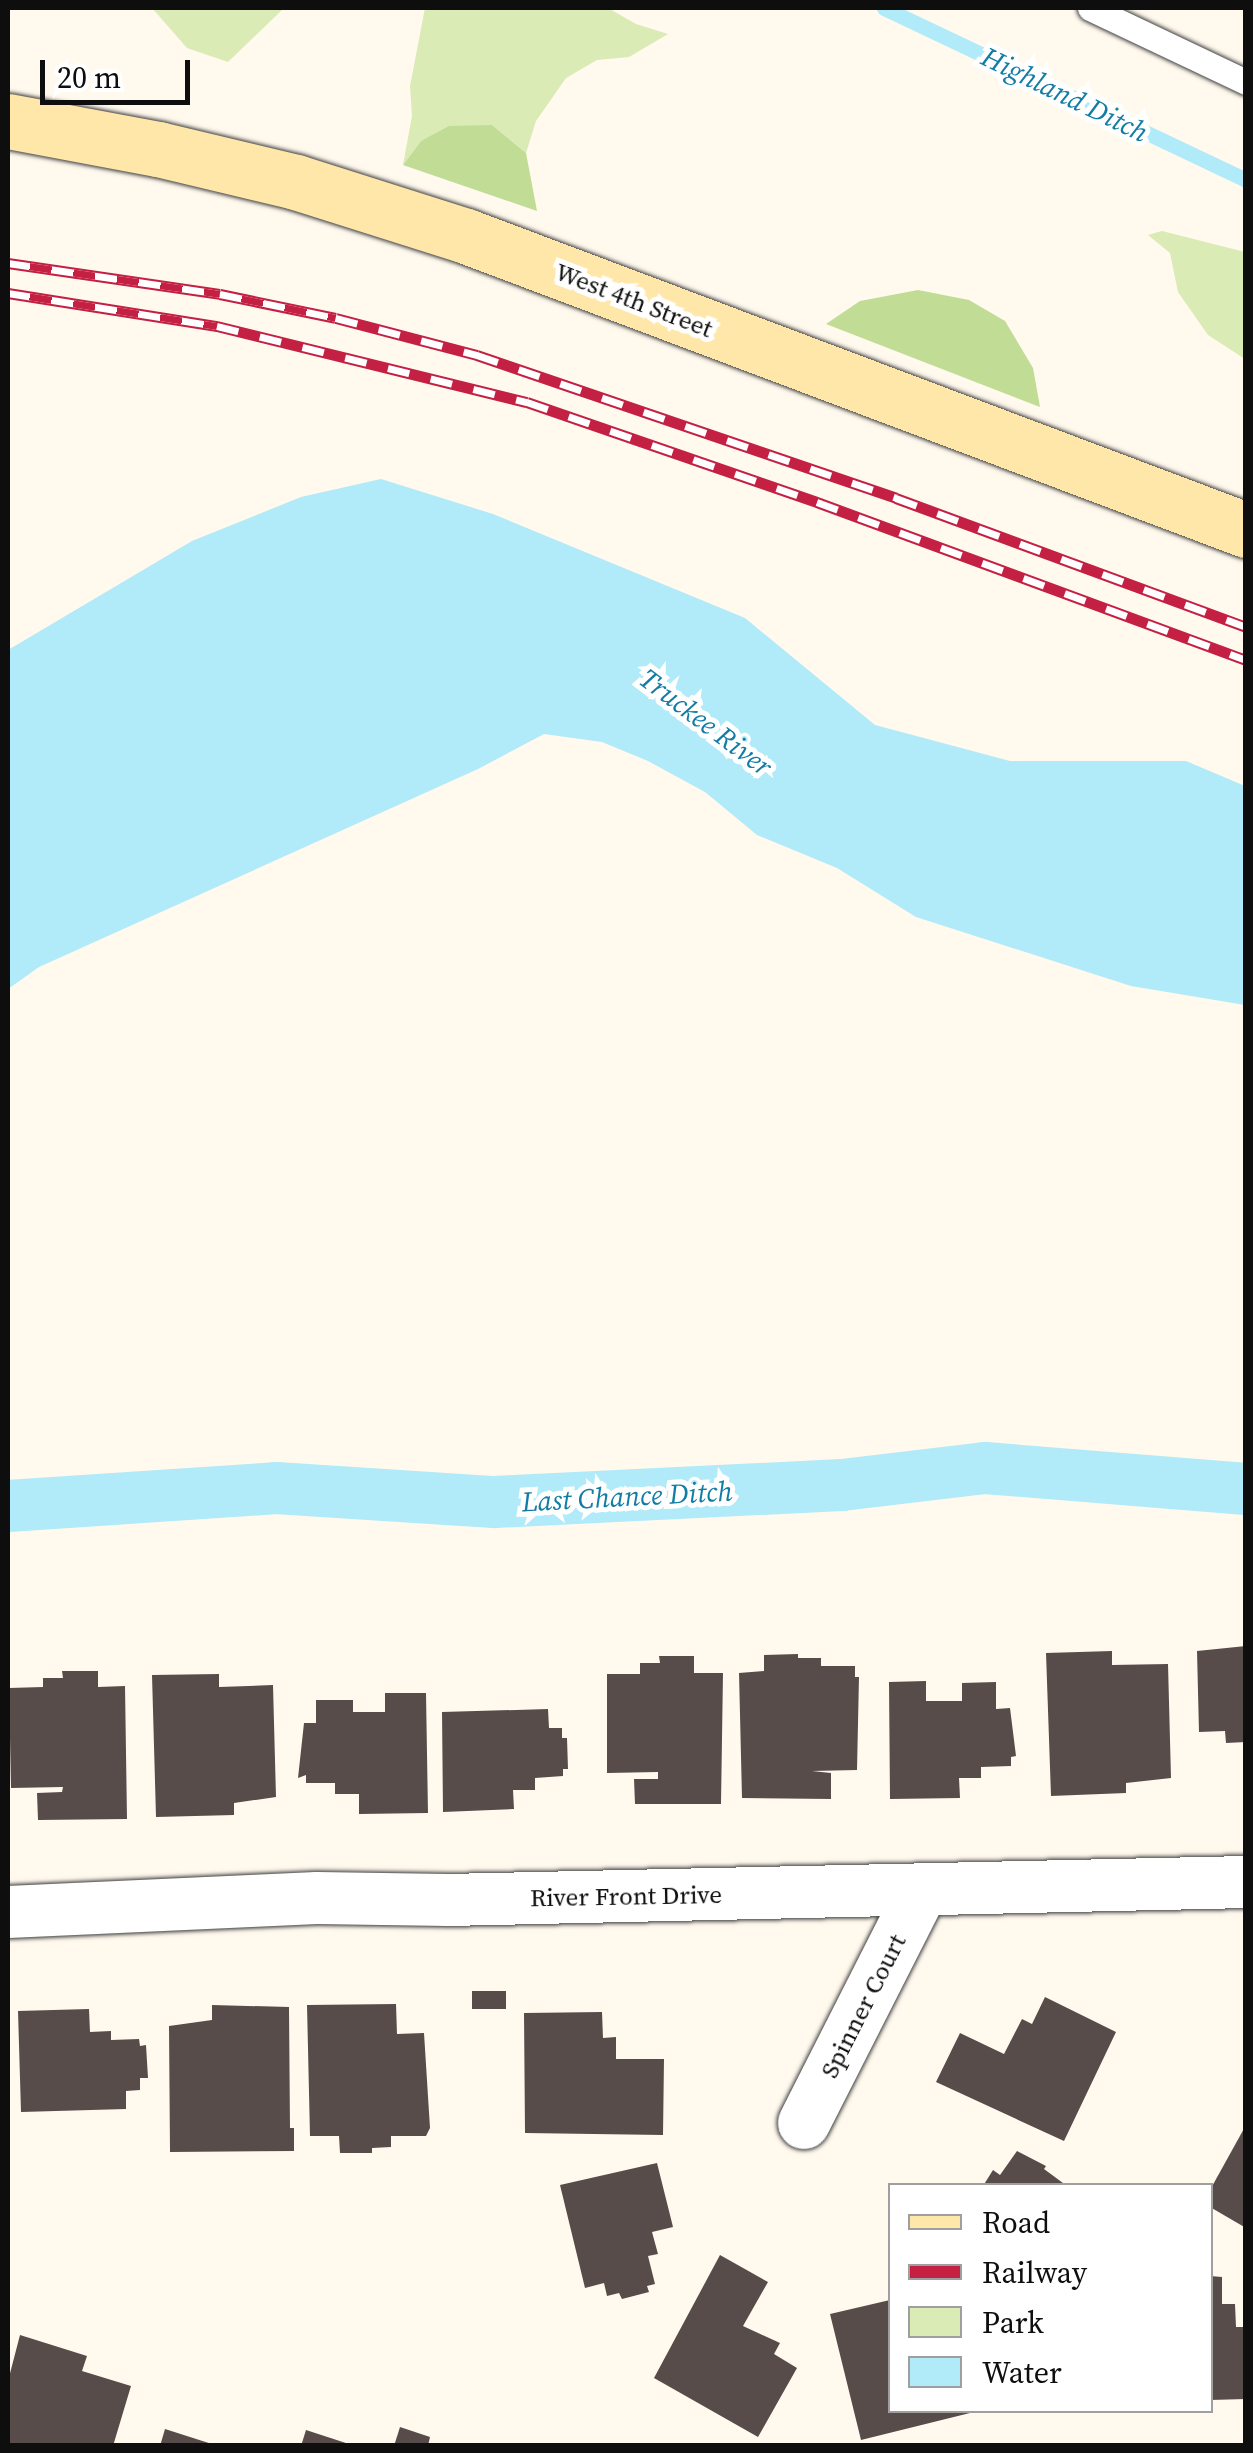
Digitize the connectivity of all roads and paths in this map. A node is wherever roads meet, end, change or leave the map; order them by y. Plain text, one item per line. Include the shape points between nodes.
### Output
1 (1090, 8) edge
2 (1246, 82) edge
3 (8, 121) edge
4 (1246, 530) edge
5 (1246, 1882) edge
6 (922, 1890) junction
7 (8, 1912) edge
8 (804, 2123) dead end

1 - 2 lane
3 - 4 main road, West 4th Street via 296,182 466,236
5 - 6 street, River Front Drive
6 - 7 street, River Front Drive via 317,1898
6 - 8 street, Spinner Court

